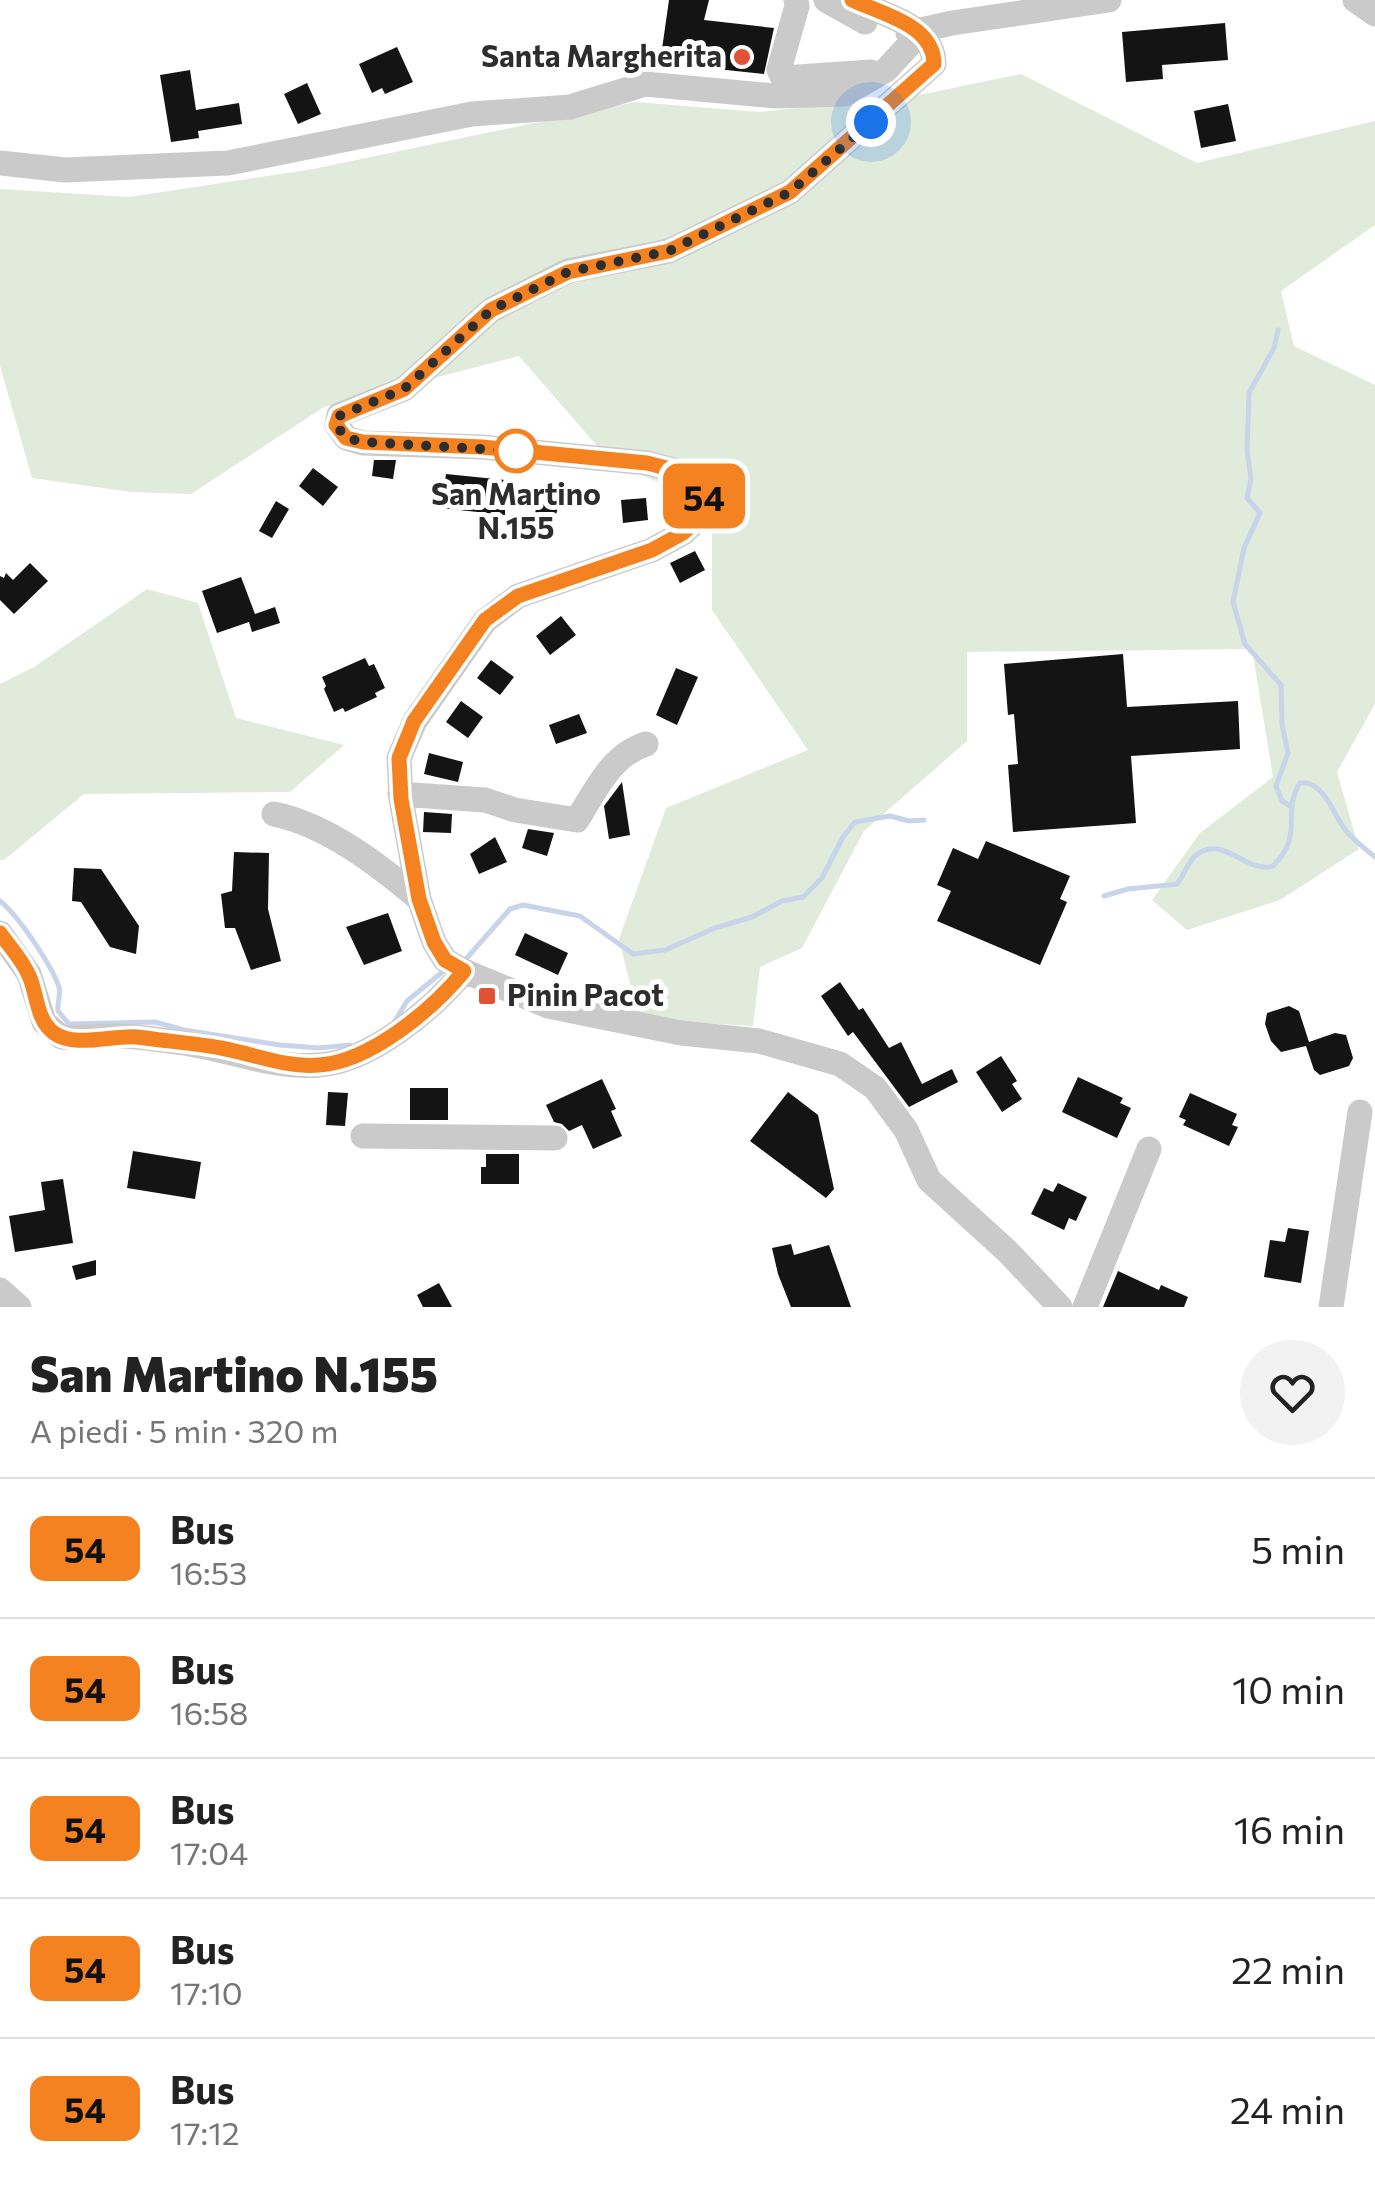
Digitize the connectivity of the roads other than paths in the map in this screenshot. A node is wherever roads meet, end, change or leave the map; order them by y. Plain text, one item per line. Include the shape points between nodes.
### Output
1 (796, 0) edge
2 (826, 0) edge
3 (852, 0) edge
4 (1109, 0) edge
5 (1355, 0) edge
6 (1375, 14) edge
7 (921, 32) junction
8 (886, 70) junction
9 (0, 164) edge
10 (646, 744) dead end
11 (400, 794) junction
12 (274, 814) dead end
13 (419, 899) junction
14 (0, 934) edge
15 (454, 966) junction
16 (1360, 1112) dead end
17 (363, 1136) dead end
18 (555, 1138) dead end
19 (1148, 1148) dead end
20 (0, 1290) edge
21 (19, 1307) edge
22 (1060, 1307) edge
23 (1085, 1307) edge
24 (1331, 1307) edge

1 - 8 street via 779,70 783,78
2 - 7 street via 894,34
3 - 7 street
4 - 7 street
5 - 6 street
7 - 8 street
7 - 11 street via 934,49 930,70 790,192 669,251 568,272 491,310 404,389 339,416 336,425 346,438 363,442 647,463 702,482 698,519 683,533 518,596 485,620 414,721 399,758
8 - 9 street via 845,94 776,96 645,84 570,107 472,114 228,163 65,170
10 - 11 street via 615,762 578,820 484,800
11 - 13 street
12 - 13 street via 330,837
13 - 15 street via 434,942
14 - 15 street via 29,974 44,1022 61,1037 153,1039 282,1064 322,1066 366,1051 432,1005
15 - 22 street via 548,1006 758,1041 840,1064 875,1088 906,1130 929,1180
16 - 24 street
17 - 18 street
19 - 23 street
20 - 21 street

